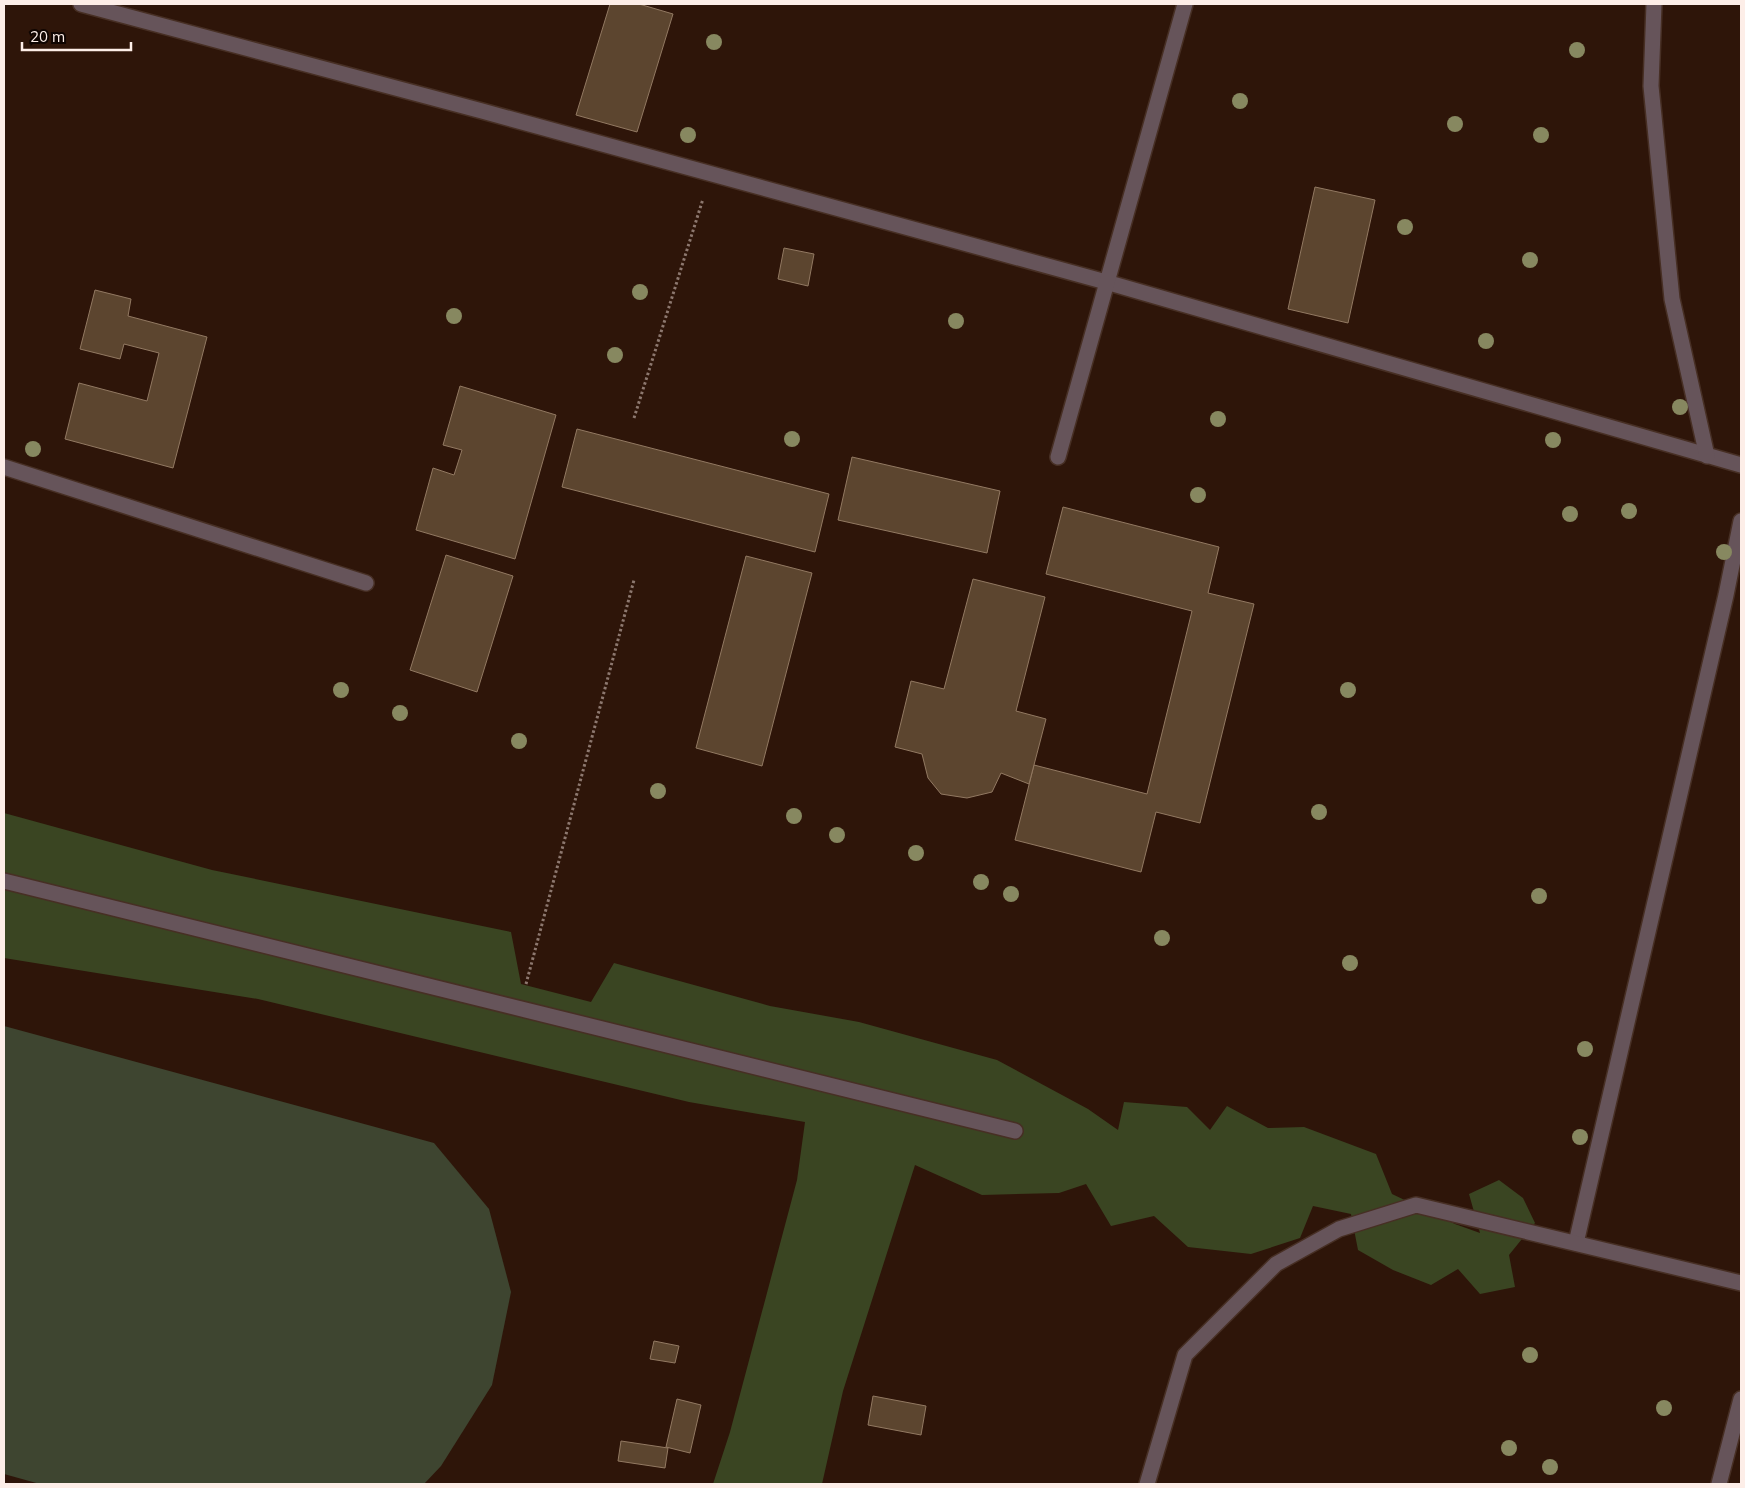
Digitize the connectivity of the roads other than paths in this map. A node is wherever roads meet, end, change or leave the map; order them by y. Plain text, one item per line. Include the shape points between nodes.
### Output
1 (82, 4) edge
2 (1185, 4) edge
3 (1654, 4) edge
4 (1106, 282) junction
5 (1707, 456) junction
6 (1058, 457) dead end
7 (1741, 465) edge
8 (4, 466) edge
9 (1741, 521) edge
10 (366, 583) dead end
11 (4, 881) edge
12 (1015, 1131) dead end
13 (1576, 1243) junction
14 (1741, 1283) edge
15 (1741, 1399) edge
16 (1147, 1484) edge
17 (1719, 1484) edge

1 - 4 street
2 - 4 street
3 - 5 street via 1652,86 1672,299
4 - 5 street
4 - 6 street
5 - 7 street
8 - 10 street
9 - 13 street
11 - 12 street
13 - 14 street
13 - 16 street via 1416,1205 1339,1229 1276,1264 1185,1355
15 - 17 street

